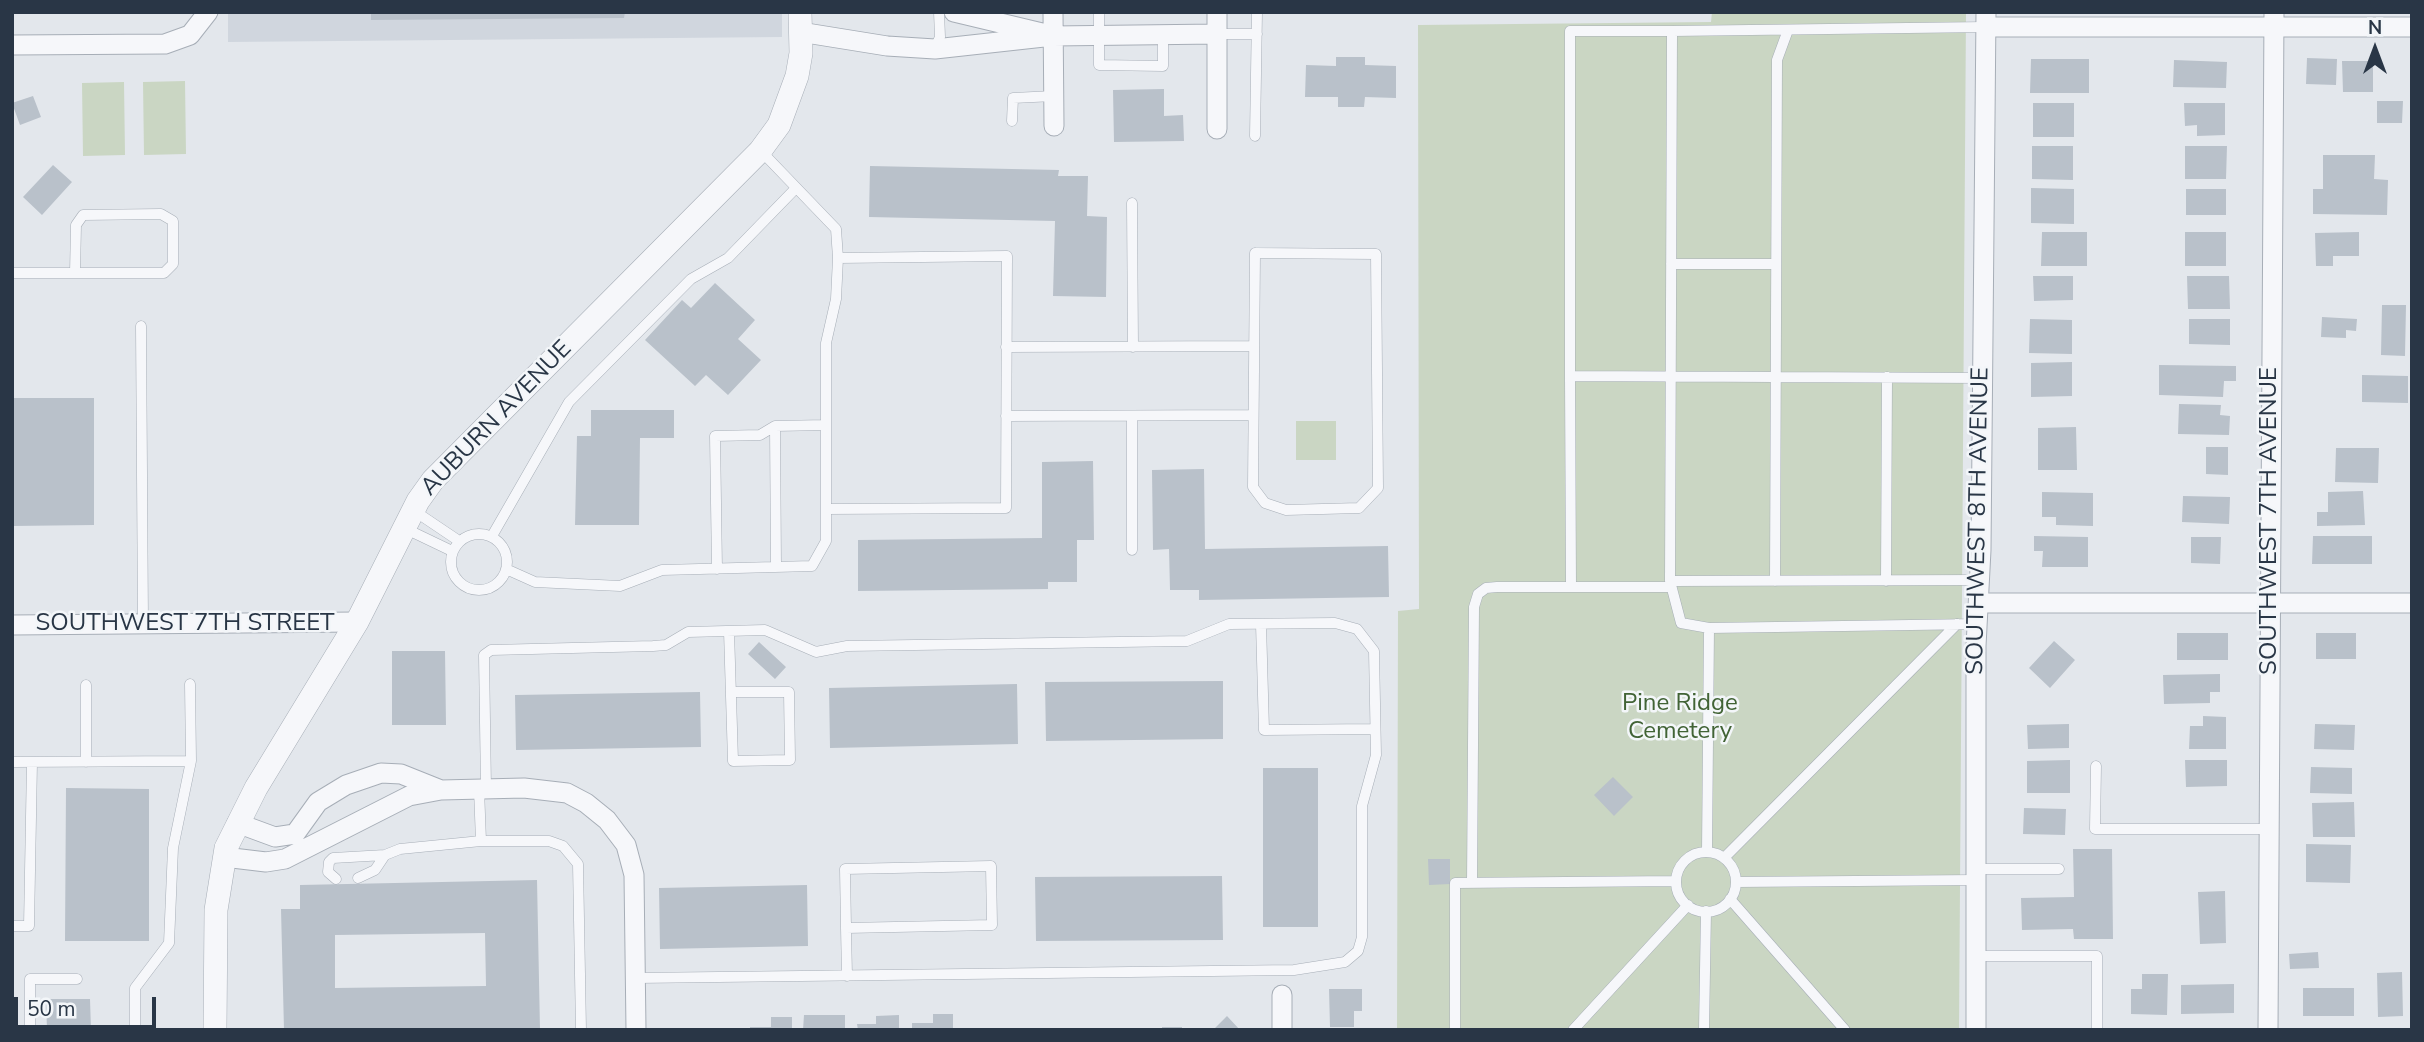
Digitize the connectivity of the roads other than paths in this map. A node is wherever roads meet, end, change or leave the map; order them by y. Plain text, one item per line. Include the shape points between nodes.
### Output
1 (939, 12) edge
2 (954, 12) edge
3 (1053, 12) edge
4 (1099, 12) edge
5 (1217, 12) edge
6 (1257, 12) edge
7 (204, 19) edge
8 (1986, 20) edge
9 (2274, 21) edge
10 (800, 22) edge
11 (2412, 27) edge
12 (1788, 30) junction
13 (1672, 31) junction
14 (1217, 34) junction
15 (1257, 34) junction
16 (1099, 35) junction
17 (1163, 35) junction
18 (1053, 36) junction
19 (12, 45) edge
20 (935, 49) junction
21 (1054, 96) junction
22 (1012, 121) dead end
23 (1054, 126) dead end
24 (1217, 129) dead end
25 (1255, 136) dead end
26 (760, 151) junction
27 (796, 188) junction
28 (1132, 203) dead end
29 (838, 258) junction
30 (1671, 264) junction
31 (1776, 264) junction
32 (12, 273) edge
33 (75, 273) junction
34 (141, 326) dead end
35 (1253, 346) junction
36 (1006, 347) junction
37 (1133, 347) junction
38 (1570, 376) junction
39 (1670, 376) junction
40 (1776, 377) junction
41 (1887, 377) junction
42 (1982, 378) junction
43 (1252, 415) junction
44 (1006, 416) junction
45 (1132, 416) junction
46 (826, 425) junction
47 (775, 426) junction
48 (826, 509) junction
49 (408, 519) junction
50 (492, 536) junction
51 (459, 541) junction
52 (1132, 550) dead end
53 (452, 551) junction
54 (776, 567) junction
55 (506, 569) junction
56 (717, 569) junction
57 (1980, 580) junction
58 (1775, 581) junction
59 (1886, 581) junction
60 (1670, 584) junction
61 (1571, 587) junction
62 (1979, 603) junction
63 (2270, 603) junction
64 (2412, 603) edge
65 (357, 622) junction
66 (143, 623) junction
67 (1261, 624) junction
68 (1957, 624) junction
69 (1978, 624) junction
70 (12, 625) edge
71 (1709, 628) junction
72 (729, 631) junction
73 (190, 684) dead end
74 (86, 685) dead end
75 (732, 692) junction
76 (1376, 729) junction
77 (191, 761) junction
78 (12, 762) edge
79 (32, 762) junction
80 (86, 762) junction
81 (2096, 766) dead end
82 (482, 789) junction
83 (441, 790) junction
84 (237, 823) junction
85 (2268, 829) junction
86 (481, 841) junction
87 (1707, 852) junction
88 (385, 855) junction
89 (224, 857) junction
90 (1724, 858) junction
91 (2059, 869) dead end
92 (1976, 874) junction
93 (358, 878) dead end
94 (336, 879) dead end
95 (1676, 881) junction
96 (1736, 882) junction
97 (1472, 883) junction
98 (1730, 900) junction
99 (1688, 905) junction
100 (1706, 911) junction
101 (12, 926) edge
102 (846, 928) junction
103 (1976, 956) junction
104 (847, 976) junction
105 (636, 978) junction
106 (78, 979) dead end
107 (1282, 995) dead end
108 (30, 1030) edge
109 (135, 1030) edge
110 (215, 1030) edge
111 (581, 1030) edge
112 (636, 1030) edge
113 (1282, 1030) edge
114 (1455, 1030) edge
115 (1573, 1030) edge
116 (1704, 1030) edge
117 (1845, 1030) edge
118 (1976, 1030) edge
119 (2097, 1030) edge
120 (2268, 1030) edge

1 - 20 lane via 940,37
2 - 18 street
3 - 18 street
4 - 16 lane
5 - 14 street
6 - 15 lane
7 - 19 street via 190,35 165,44
8 - 9 street
8 - 12 lane
8 - 42 street, SOUTHWEST 8TH AVENUE
9 - 11 street
9 - 63 street, SOUTHWEST 7TH AVENUE
10 - 20 street via 887,46
10 - 26 street, AUBURN AVENUE via 801,54 789,103
12 - 13 lane
12 - 31 lane via 1777,60
13 - 30 lane
13 - 38 lane via 1570,31
14 - 15 lane
14 - 17 street
14 - 24 street
15 - 25 lane
16 - 17 street
16 - 17 lane via 1099,65 1163,66
16 - 18 street
18 - 20 street
18 - 21 street
21 - 22 lane via 1013,98
21 - 23 street
26 - 27 lane
26 - 49 street, AUBURN AVENUE via 433,480
27 - 29 lane via 836,229
27 - 50 lane via 728,258 691,279 569,402
28 - 37 lane
29 - 36 lane via 1007,256
29 - 46 lane via 836,299 826,342
30 - 31 lane
30 - 39 lane
31 - 40 lane
32 - 33 lane
33 - 33 lane via 164,273 173,264 173,221 161,214 83,215 76,225
34 - 66 lane
35 - 37 lane
35 - 43 lane
35 - 43 lane via 1255,253 1376,254 1378,488 1359,508 1286,510 1265,503 1254,488
36 - 37 lane
36 - 44 lane
38 - 39 lane
38 - 61 lane
39 - 40 lane
39 - 60 lane
40 - 41 lane
40 - 58 lane
41 - 42 lane
41 - 59 lane
42 - 57 street, SOUTHWEST 8TH AVENUE
43 - 45 lane
44 - 45 lane
44 - 48 lane via 1006,508
45 - 52 lane
46 - 47 lane
46 - 48 lane
47 - 54 lane
47 - 56 lane via 760,435 715,436
48 - 54 lane via 826,541 812,566
49 - 51 lane
49 - 53 lane
49 - 65 street, AUBURN AVENUE
50 - 51 lane via 475,533
50 - 55 lane via 505,549
51 - 53 lane
53 - 55 lane via 453,574 474,590 499,582
54 - 56 lane
55 - 56 lane via 535,582 620,586 662,570
57 - 59 lane
57 - 62 street, SOUTHWEST 8TH AVENUE
58 - 59 lane
58 - 60 lane
60 - 61 lane
60 - 71 lane via 1681,623
61 - 97 lane via 1486,587 1478,594 1474,607
62 - 63 street
62 - 69 street, SOUTHWEST 8TH AVENUE
63 - 64 street
63 - 85 street, SOUTHWEST 7TH AVENUE
65 - 66 street, SOUTHWEST 7TH STREET
65 - 84 street, AUBURN AVENUE
66 - 70 street, SOUTHWEST 7TH STREET
67 - 72 lane via 1228,624 1187,641 848,646 816,652 765,630
67 - 76 lane via 1335,623 1357,629 1374,651
67 - 76 lane via 1264,730
68 - 69 lane
68 - 71 lane
68 - 90 lane
69 - 92 street, SOUTHWEST 8TH AVENUE
71 - 87 lane
72 - 75 lane
72 - 82 lane via 688,632 666,645 491,650 484,655
73 - 77 lane
74 - 80 lane
75 - 75 lane via 733,761 790,760 789,692
76 - 104 lane via 1373,771 1362,806 1362,937 1358,951 1345,962 1294,970
77 - 80 lane
77 - 109 lane via 173,848 169,943 135,988
78 - 79 lane
79 - 80 lane
79 - 101 lane via 29,926
81 - 85 lane via 2095,829
82 - 83 street
82 - 86 lane
82 - 105 street via 567,793 607,820 626,845 634,875
83 - 84 street via 401,774 381,773 346,785 318,802 295,834 275,837
83 - 89 street via 409,796 285,859 266,862
84 - 89 street, AUBURN AVENUE
85 - 120 street, SOUTHWEST 7TH AVENUE
86 - 88 lane via 400,849
86 - 111 lane via 549,841 563,846 578,864
87 - 90 lane
87 - 95 lane via 1682,864
88 - 93 lane via 375,870
88 - 94 lane via 333,858 328,872
89 - 110 street, AUBURN AVENUE via 216,911
90 - 96 lane via 1731,864
91 - 92 lane
92 - 96 lane
92 - 103 street, SOUTHWEST 8TH AVENUE
95 - 97 lane
95 - 99 lane
96 - 98 lane
97 - 114 lane via 1455,883
98 - 100 lane
98 - 117 lane
99 - 100 lane
99 - 115 lane
100 - 116 lane
102 - 102 lane via 845,869 991,866 992,925
102 - 104 lane
103 - 118 street, SOUTHWEST 8TH AVENUE
103 - 119 lane via 2097,956
104 - 105 lane
105 - 112 street
106 - 108 lane via 30,979
107 - 113 street

